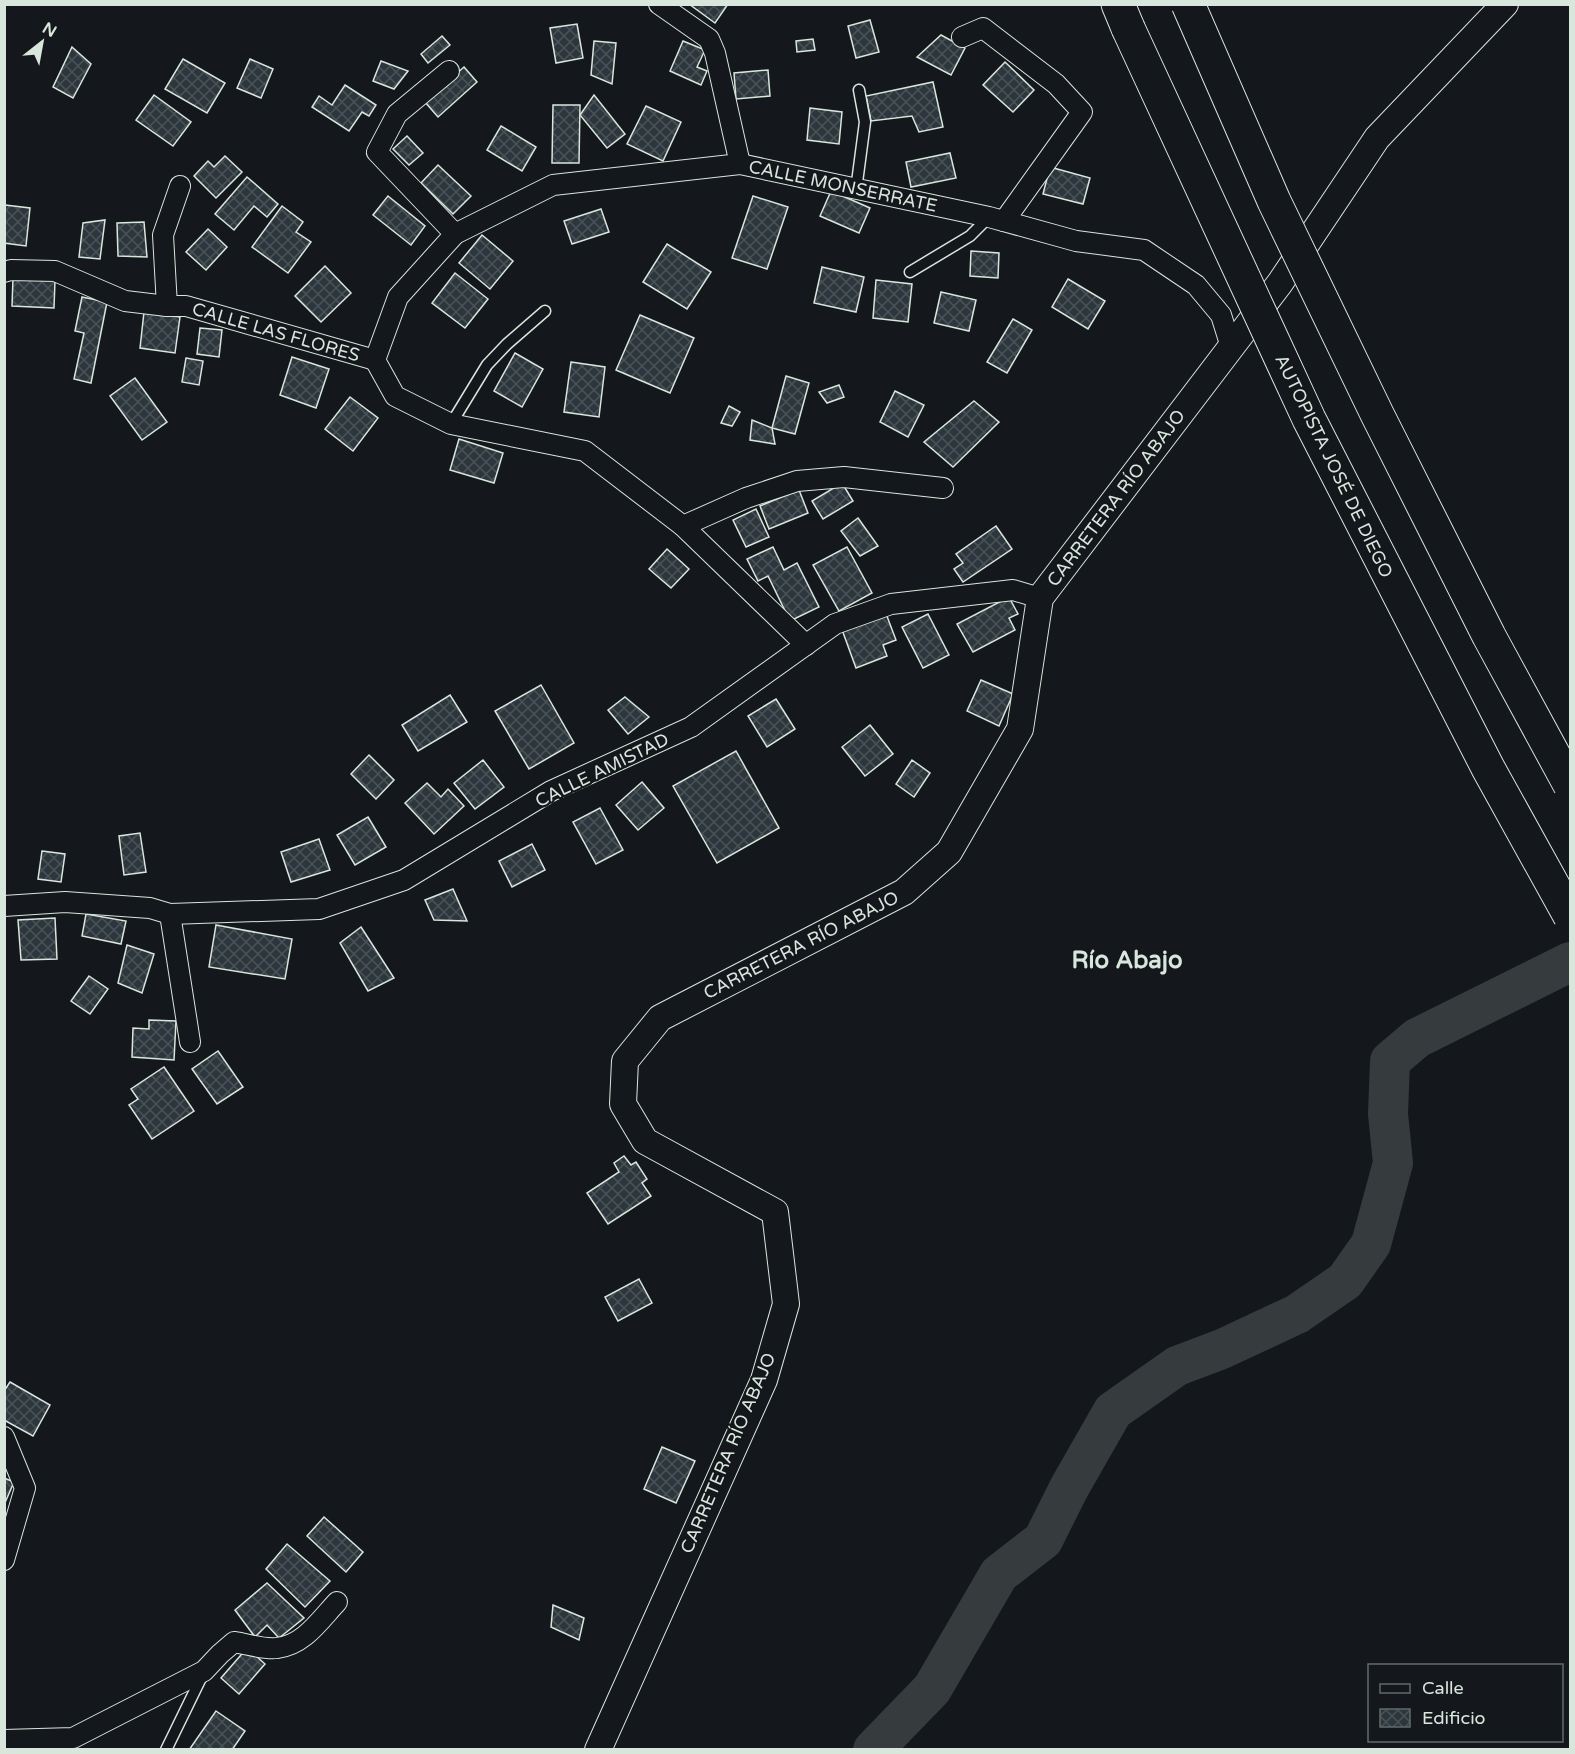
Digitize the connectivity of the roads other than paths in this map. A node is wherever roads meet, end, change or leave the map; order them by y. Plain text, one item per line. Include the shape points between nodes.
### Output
1 (659, 4) edge
2 (1188, 4) edge
3 (1505, 4) edge
4 (1123, 16) edge
5 (962, 37) dead end
6 (449, 71) dead end
7 (859, 90) dead end
8 (740, 164) junction
9 (180, 186) dead end
10 (856, 190) junction
11 (996, 219) junction
12 (455, 234) junction
13 (4, 272) edge
14 (910, 272) dead end
15 (167, 306) junction
16 (545, 311) dead end
17 (1231, 347) junction
18 (375, 360) junction
19 (451, 424) junction
20 (943, 488) dead end
21 (682, 526) junction
22 (1040, 598) junction
23 (806, 645) junction
24 (1570, 785) edge
25 (4, 906) edge
26 (170, 914) junction
27 (1570, 916) edge
28 (190, 1042) dead end
29 (4, 1437) edge
30 (4, 1560) edge
31 (337, 1602) dead end
32 (204, 1671) junction
33 (4, 1740) edge
34 (166, 1749) edge
35 (598, 1749) edge

1 - 8 street via 709,39
2 - 24 highway, bridge via 1274,201 1377,414 1489,636
3 - 17 street, CARRETERA RÍO ABAJO via 1377,138 1280,284
4 - 27 highway, AUTOPISTA JOSÉ DE DIEGO, bridge via 1309,419 1471,736
5 - 11 street via 983,28 1056,84 1082,112
6 - 12 street via 397,114 377,152
7 - 10 lane via 865,123
8 - 10 street, CALLE MONSERRATE
8 - 12 street, CALLE MONSERRATE via 554,185
9 - 15 street via 163,235
10 - 11 street, CALLE MONSERRATE
11 - 14 lane
11 - 17 street, CALLE MONSERRATE via 1076,241 1144,250 1196,285 1221,315
12 - 18 street, CALLE MONSERRATE via 398,297
13 - 15 street, CALLE LAS FLORES via 56,271 125,301
15 - 18 street, CALLE LAS FLORES via 186,306
16 - 19 lane via 487,365
17 - 22 street, CARRETERA RÍO ABAJO
18 - 19 street via 395,396
19 - 21 street via 585,451
20 - 21 street via 844,477 796,481
21 - 23 street
22 - 23 street, CALLE AMISTAD via 1013,590 891,604 835,624
22 - 35 street, CARRETERA RÍO ABAJO via 1020,729 950,852 904,892 660,1018 625,1061 623,1104 645,1141 775,1212 786,1304 764,1380
23 - 26 street, CALLE AMISTAD via 691,727 551,791 404,880 319,909
25 - 26 street, CALLE AMISTAD via 65,902 150,908
26 - 28 street
29 - 30 street via 25,1488
31 - 32 street via 307,1635 293,1644 276,1648 234,1642
32 - 33 street via 73,1738
32 - 34 lane

